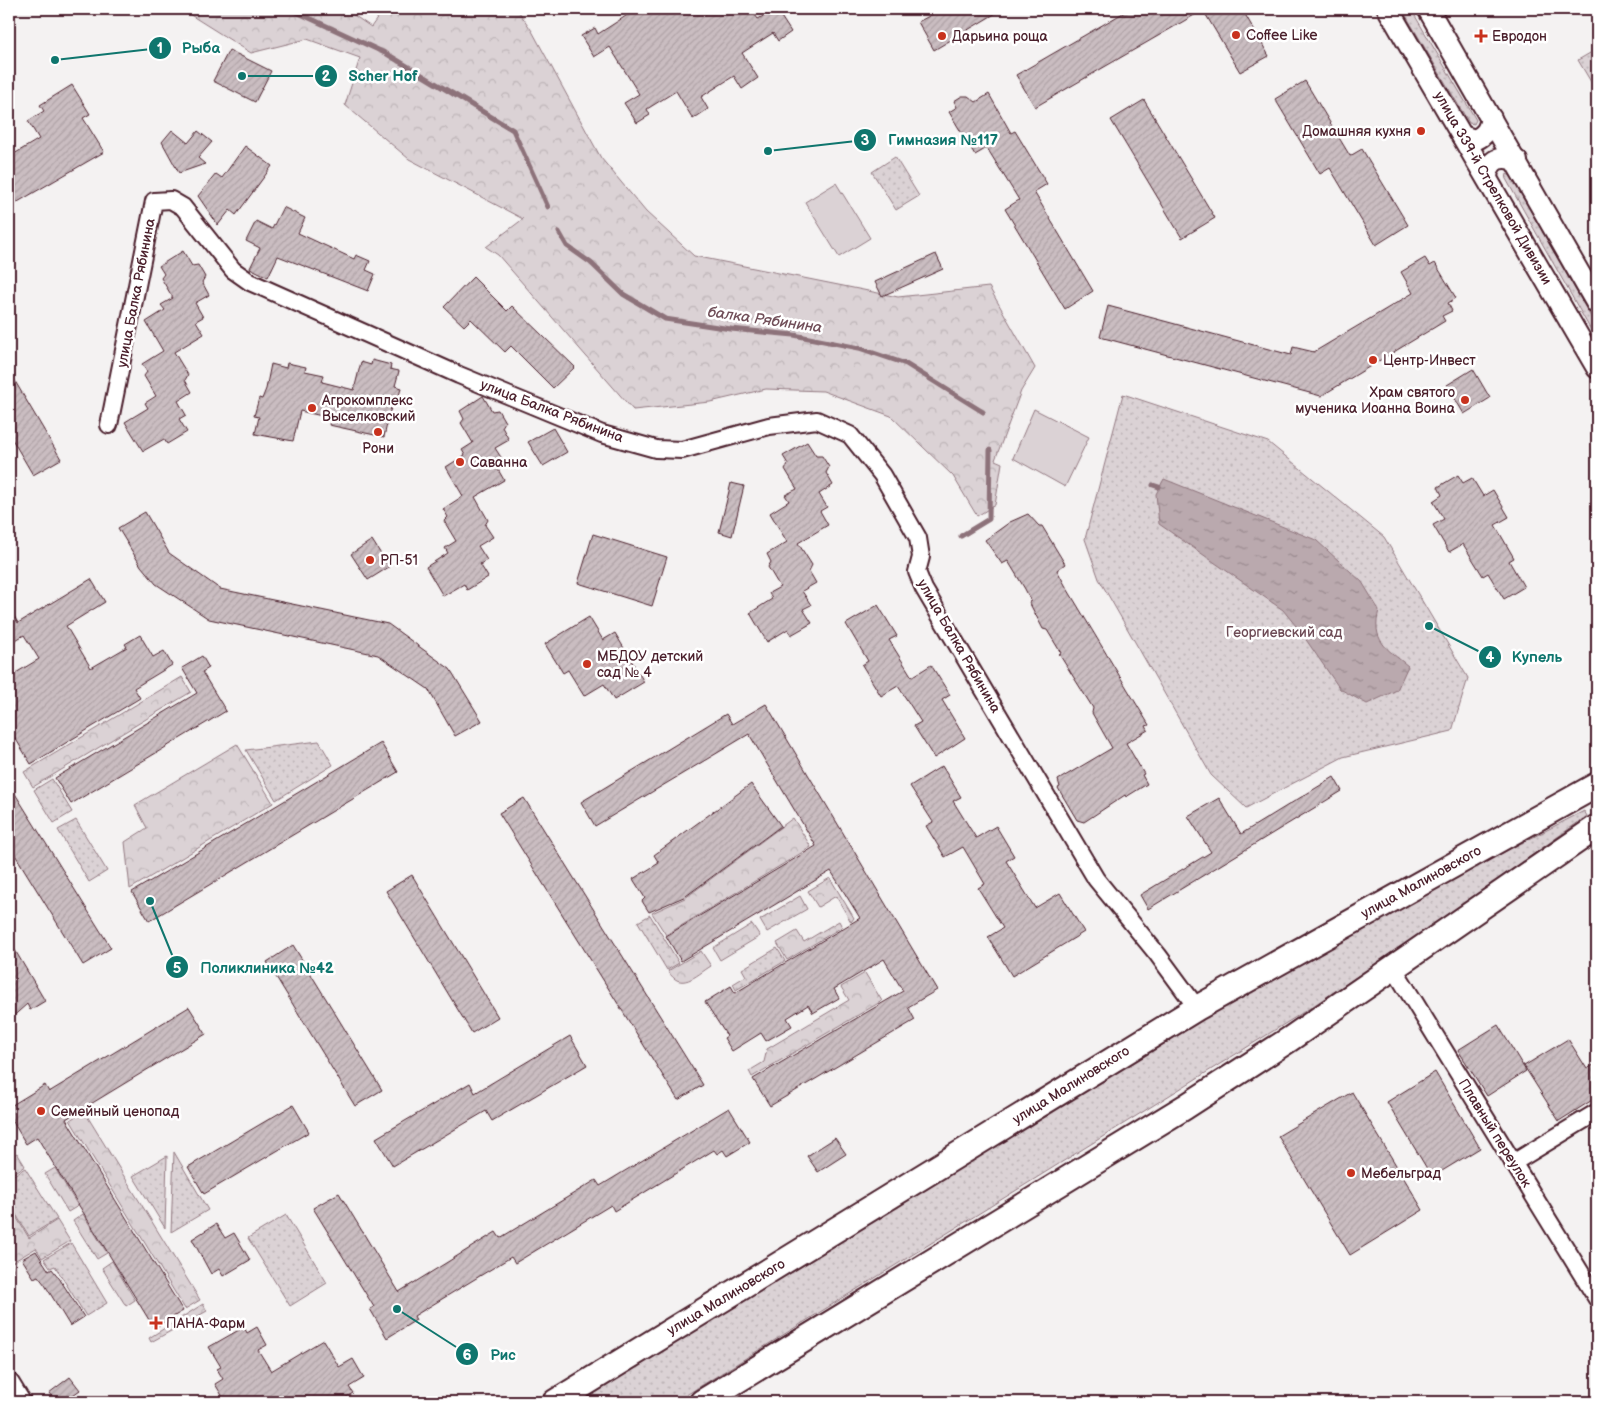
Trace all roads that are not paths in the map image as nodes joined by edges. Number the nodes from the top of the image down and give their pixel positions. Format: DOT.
graph roads {
  1 [pos="1388,9"];
  2 [pos="1428,9"];
  3 [pos="1492,118"];
  4 [pos="1462,136"];
  5 [pos="1517,162"];
  6 [pos="1486,177"];
  7 [pos="1597,304"];
  8 [pos="1597,368"];
  9 [pos="110,425"];
  10 [pos="1597,785"];
  11 [pos="1597,827"];
  12 [pos="1393,967"];
  13 [pos="1197,1008"];
  14 [pos="1597,1112"];
  15 [pos="1513,1163"];
  16 [pos="1597,1299"];
  17 [pos="9,1384"];
  18 [pos="20,1402"];
  19 [pos="555,1402"];
  20 [pos="702,1402"];
  1 -- 4 [label="main road, улица 339-й Стрелковой Дивизии"];
  2 -- 3 [label="main road"];
  3 -- 4 [label="main road"];
  3 -- 5 [label="main road"];
  4 -- 6 [label="main road, улица 339-й Стрелковой Дивизии"];
  5 -- 6 [label="main road"];
  5 -- 7 [label="main road"];
  6 -- 8 [label="main road, улица 339-й Стрелковой Дивизии"];
  9 -- 13 [label="street, улица Балка Рябинина"];
  10 -- 13 [label="highway, улица Малиновского"];
  11 -- 12 [label="highway"];
  12 -- 15 [label="street, Плавный переулок"];
  12 -- 20 [label="highway"];
  13 -- 19 [label="highway, улица Малиновского"];
  14 -- 15 [label="street"];
  15 -- 16 [label="street, Плавный переулок"];
  17 -- 18 [label="main road"];
}
